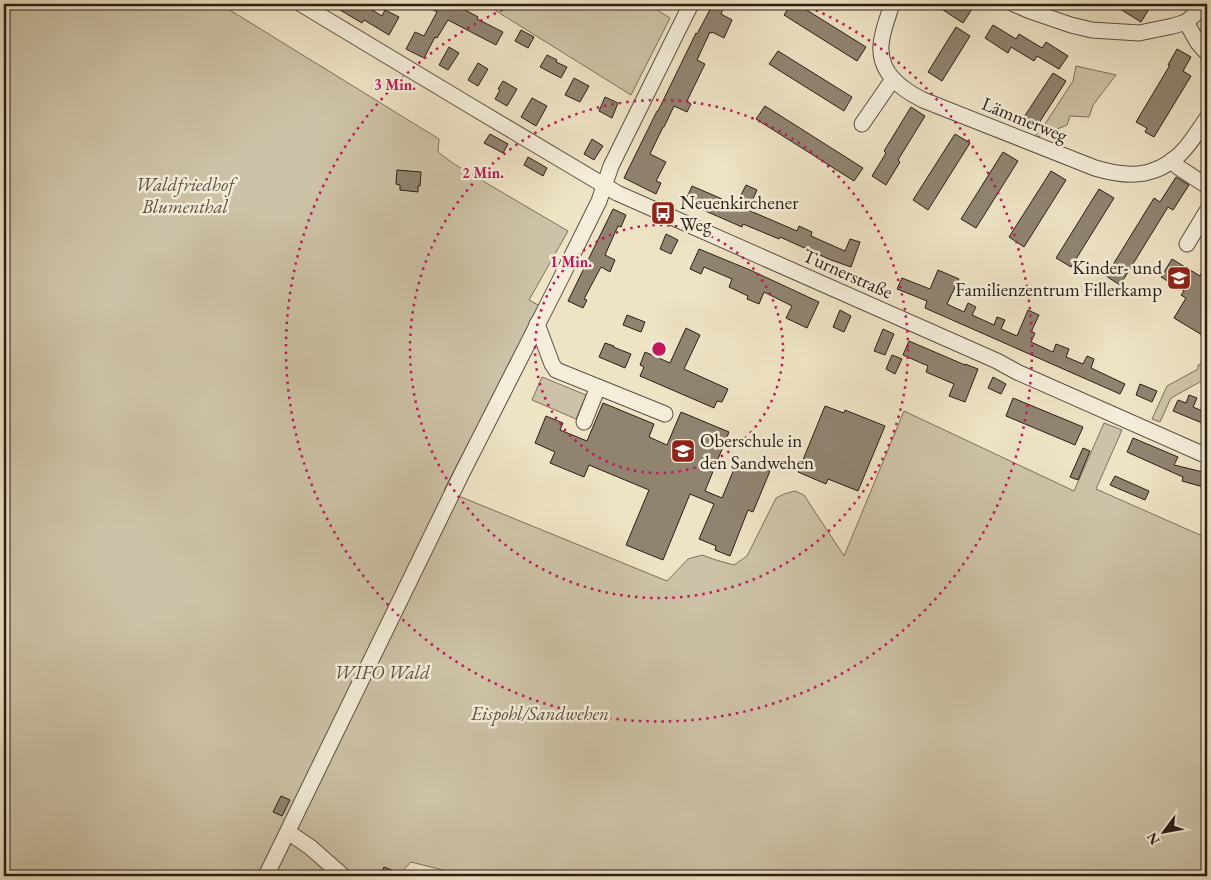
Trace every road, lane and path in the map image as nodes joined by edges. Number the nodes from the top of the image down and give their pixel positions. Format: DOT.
graph roads {
  1 [pos="301,4"];
  2 [pos="691,4"];
  3 [pos="892,4"];
  4 [pos="1014,4"];
  5 [pos="1207,4"];
  6 [pos="1186,22"];
  7 [pos="1207,53"];
  8 [pos="893,79"];
  9 [pos="1207,118"];
  10 [pos="862,124"];
  11 [pos="1172,160"];
  12 [pos="604,186"];
  13 [pos="1207,186"];
  14 [pos="1207,211"];
  15 [pos="1187,244"];
  16 [pos="537,324"];
  17 [pos="598,387"];
  18 [pos="665,414"];
  19 [pos="584,422"];
  20 [pos="1207,456"];
  21 [pos="288,832"];
  22 [pos="266,876"];
  23 [pos="343,876"];
  1 -- 12 [label="street, Turnerstraße"];
  2 -- 12 [label="street"];
  3 -- 8 [label="street, Lämmerweg"];
  4 -- 6 [label="street"];
  5 -- 6 [label="street"];
  6 -- 7 [label="street"];
  8 -- 10 [label="street"];
  8 -- 11 [label="street, Lämmerweg"];
  9 -- 11 [label="street, Lämmerweg"];
  11 -- 13 [label="street"];
  12 -- 16 [label="street"];
  12 -- 20 [label="street, Turnerstraße"];
  14 -- 15 [label="street"];
  16 -- 17 [label="street"];
  16 -- 21 [label="street"];
  17 -- 18 [label="street"];
  17 -- 19 [label="street"];
  21 -- 22 [label="street"];
  21 -- 23 [label="street"];
}
